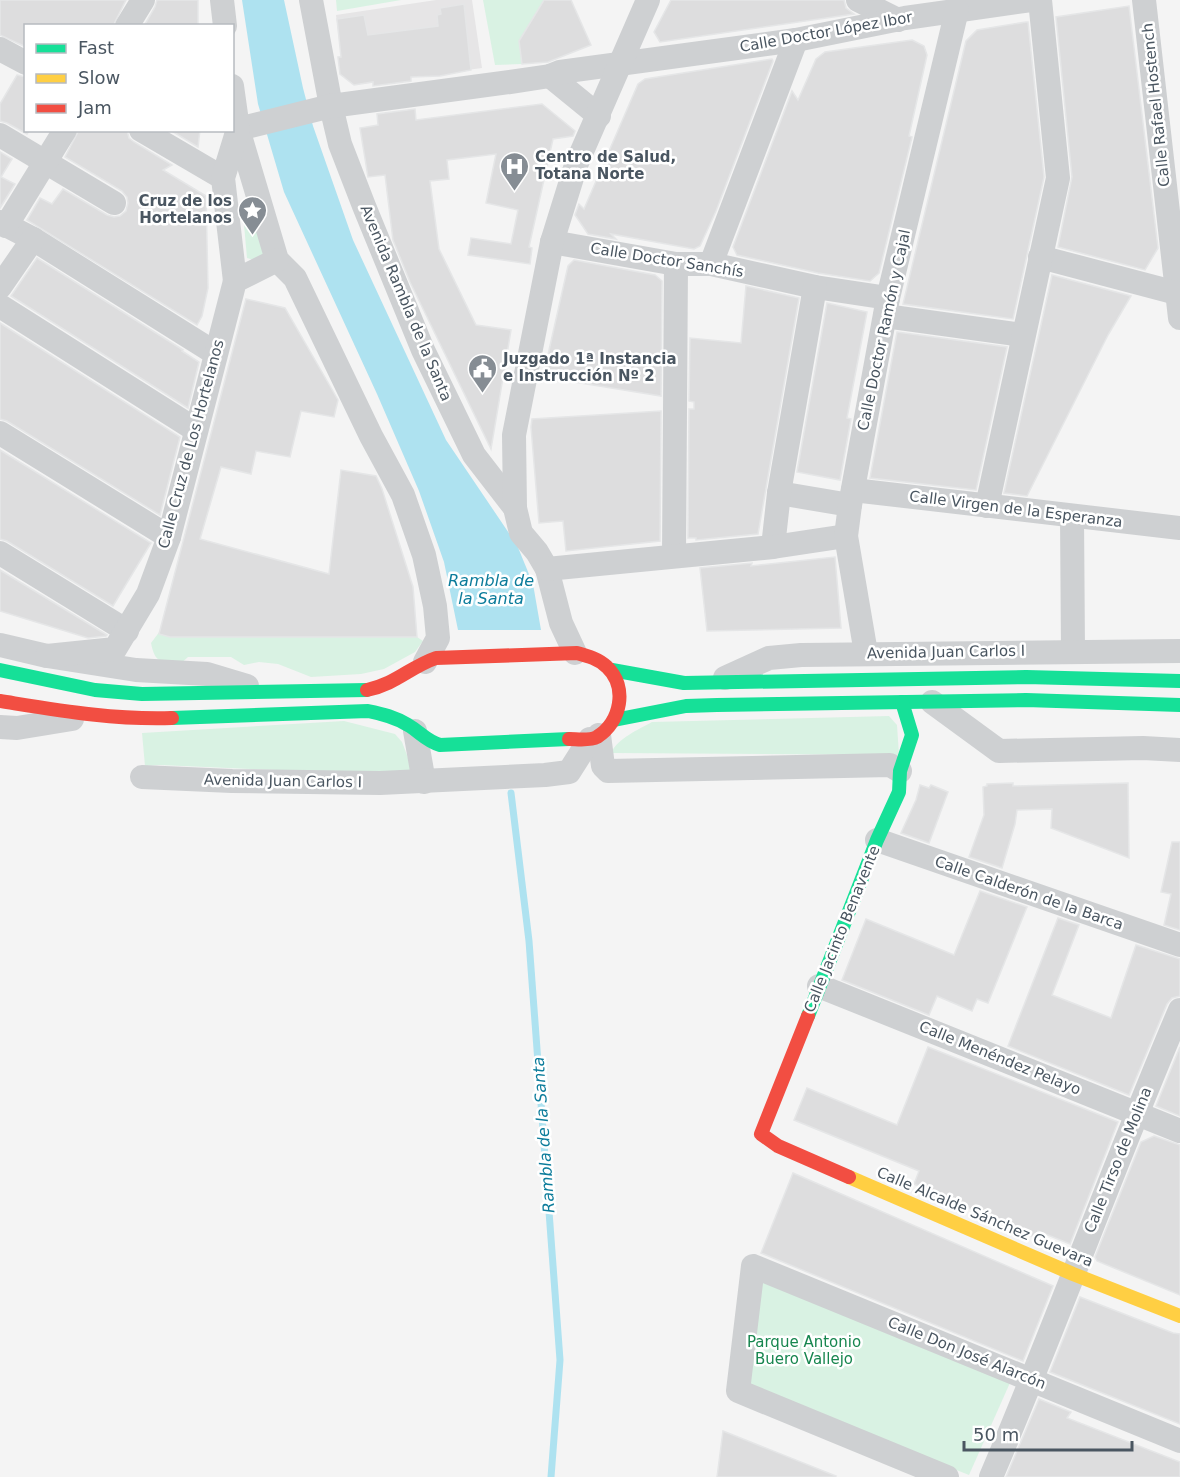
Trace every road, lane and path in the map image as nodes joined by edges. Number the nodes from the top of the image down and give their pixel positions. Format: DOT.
graph roads {
  1 [pos="143,0"];
  2 [pos="222,0"];
  3 [pos="311,0"];
  4 [pos="648,0"];
  5 [pos="858,0"];
  6 [pos="1031,0"];
  7 [pos="1040,0"];
  8 [pos="1144,0"];
  9 [pos="957,10"];
  10 [pos="898,20"];
  11 [pos="128,24"];
  12 [pos="225,24"];
  13 [pos="796,40"];
  14 [pos="0,49"];
  15 [pos="24,62"];
  16 [pos="621,64"];
  17 [pos="550,76"];
  18 [pos="234,100"];
  19 [pos="331,106"];
  20 [pos="598,116"];
  21 [pos="238,129"];
  22 [pos="63,132"];
  23 [pos="144,132"];
  24 [pos="0,135"];
  25 [pos="46,163"];
  26 [pos="223,178"];
  27 [pos="114,203"];
  28 [pos="3,224"];
  29 [pos="33,239"];
  30 [pos="552,242"];
  31 [pos="1040,257"];
  32 [pos="277,260"];
  33 [pos="676,264"];
  34 [pos="711,264"];
  35 [pos="235,281"];
  36 [pos="815,286"];
  37 [pos="0,287"];
  38 [pos="1178,293"];
  39 [pos="0,306"];
  40 [pos="886,307"];
  41 [pos="1180,318"];
  42 [pos="1023,335"];
  43 [pos="214,353"];
  44 [pos="196,430"];
  45 [pos="0,433"];
  46 [pos="779,493"];
  47 [pos="851,498"];
  48 [pos="987,506"];
  49 [pos="515,508"];
  50 [pos="1072,516"];
  51 [pos="1180,528"];
  52 [pos="846,536"];
  53 [pos="169,537"];
  54 [pos="773,547"];
  55 [pos="0,552"];
  56 [pos="674,556"];
  57 [pos="547,569"];
  58 [pos="127,631"];
  59 [pos="0,645"];
  60 [pos="1073,651"];
  61 [pos="1180,651"];
  62 [pos="575,653"];
  63 [pos="866,653"];
  64 [pos="47,656"];
  65 [pos="420,666"];
  66 [pos="0,670"];
  67 [pos="612,670"];
  68 [pos="716,681"];
  69 [pos="1180,681"];
  70 [pos="270,692"];
  71 [pos="404,692"];
  72 [pos="0,701"];
  73 [pos="902,702"];
  74 [pos="932,702"];
  75 [pos="1180,705"];
  76 [pos="404,710"];
  77 [pos="92,716"];
  78 [pos="0,727"];
  79 [pos="412,728"];
  80 [pos="601,731"];
  81 [pos="453,746"];
  82 [pos="1180,750"];
  83 [pos="900,771"];
  84 [pos="142,777"];
  85 [pos="432,782"];
  86 [pos="877,840"];
  87 [pos="1180,945"];
  88 [pos="819,986"];
  89 [pos="1180,1010"];
  90 [pos="1136,1113"];
  91 [pos="1180,1131"];
  92 [pos="778,1146"];
  93 [pos="1073,1274"];
  94 [pos="1180,1316"];
  95 [pos="1033,1380"];
  96 [pos="1180,1441"];
  97 [pos="947,1477"];
  98 [pos="991,1477"];
  1 -- 11 [label="street"];
  2 -- 12 [label="street"];
  3 -- 19 [label="street, Avenida Rambla de la Santa"];
  4 -- 16 [label="street"];
  5 -- 10 [label="street"];
  6 -- 9 [label="street, Calle Doctor López Ibor"];
  7 -- 31 [label="street"];
  8 -- 38 [label="street, Calle Rafael Hostench"];
  9 -- 10 [label="street, Calle Doctor López Ibor"];
  9 -- 40 [label="street, Calle Doctor Ramón y Cajal"];
  10 -- 13 [label="street, Calle Doctor López Ibor"];
  13 -- 16 [label="street, Calle Doctor López Ibor"];
  13 -- 34 [label="street"];
  14 -- 15 [label="street"];
  16 -- 17 [label="street"];
  16 -- 20 [label="street"];
  17 -- 19 [label="street"];
  17 -- 20 [label="street"];
  18 -- 21 [label="street"];
  19 -- 21 [label="street"];
  19 -- 49 [label="street, Avenida Rambla de la Santa"];
  20 -- 30 [label="street"];
  21 -- 26 [label="street"];
  21 -- 32 [label="street"];
  22 -- 25 [label="street"];
  23 -- 26 [label="street"];
  24 -- 25 [label="street"];
  25 -- 27 [label="street"];
  25 -- 28 [label="street"];
  26 -- 35 [label="street"];
  28 -- 29 [label="street"];
  29 -- 37 [label="street"];
  29 -- 43 [label="street"];
  30 -- 33 [label="street, Calle Doctor Sanchís"];
  30 -- 49 [label="street"];
  31 -- 38 [label="street"];
  31 -- 42 [label="street"];
  32 -- 35 [label="street"];
  32 -- 65 [label="street"];
  33 -- 34 [label="street, Calle Doctor Sanchís"];
  33 -- 56 [label="street"];
  34 -- 36 [label="street, Calle Doctor Sanchís"];
  35 -- 43 [label="street, Calle Cruz de Los Hortelanos"];
  36 -- 40 [label="street, Calle Doctor Sanchís"];
  36 -- 46 [label="street"];
  38 -- 41 [label="street, Calle Rafael Hostench"];
  39 -- 44 [label="street"];
  40 -- 42 [label="street, Calle Doctor Sanchís"];
  40 -- 47 [label="street, Calle Doctor Ramón y Cajal"];
  42 -- 48 [label="street"];
  43 -- 44 [label="street, Calle Cruz de Los Hortelanos"];
  44 -- 53 [label="street, Calle Cruz de Los Hortelanos"];
  45 -- 53 [label="street"];
  46 -- 47 [label="street, Calle Virgen de la Esperanza"];
  46 -- 54 [label="street"];
  47 -- 48 [label="street, Calle Virgen de la Esperanza"];
  47 -- 52 [label="street, Calle Doctor Ramón y Cajal"];
  48 -- 50 [label="street, Calle Virgen de la Esperanza"];
  49 -- 57 [label="street, Avenida Rambla de la Santa"];
  50 -- 51 [label="street, Calle Virgen de la Esperanza"];
  50 -- 60 [label="street"];
  52 -- 54 [label="street"];
  52 -- 63 [label="street, Calle Doctor Ramón y Cajal"];
  53 -- 58 [label="street, Calle Cruz de Los Hortelanos"];
  54 -- 56 [label="street"];
  55 -- 58 [label="street"];
  56 -- 57 [label="street"];
  57 -- 62 [label="street, Avenida Rambla de la Santa"];
  58 -- 64 [label="street, Calle Cruz de Los Hortelanos"];
  59 -- 64 [label="street"];
  60 -- 61 [label="street, Avenida Juan Carlos I"];
  60 -- 63 [label="street, Avenida Juan Carlos I"];
  62 -- 65 [label="main road"];
  62 -- 67 [label="main road"];
  63 -- 68 [label="street, Avenida Juan Carlos I"];
  64 -- 70 [label="street"];
  65 -- 70 [label="main road"];
  65 -- 71 [label="main road"];
  66 -- 70 [label="main road"];
  67 -- 68 [label="main road"];
  67 -- 80 [label="main road"];
  68 -- 69 [label="main road"];
  72 -- 77 [label="main road"];
  73 -- 74 [label="main road"];
  73 -- 80 [label="main road"];
  73 -- 83 [label="main road, Calle Jacinto Benavente"];
  74 -- 75 [label="main road"];
  74 -- 82 [label="street"];
  76 -- 79 [label="main road"];
  77 -- 78 [label="street"];
  77 -- 79 [label="main road"];
  79 -- 81 [label="main road"];
  79 -- 85 [label="street"];
  80 -- 81 [label="main road"];
  80 -- 83 [label="street"];
  80 -- 85 [label="street, Avenida Juan Carlos I"];
  81 -- 85 [label="street"];
  83 -- 86 [label="main road, Calle Jacinto Benavente"];
  84 -- 85 [label="street, Avenida Juan Carlos I"];
  86 -- 87 [label="street, Calle Calderón de la Barca"];
  86 -- 88 [label="main road, Calle Jacinto Benavente"];
  88 -- 90 [label="street, Calle Menéndez Pelayo"];
  88 -- 92 [label="main road, Calle Jacinto Benavente"];
  89 -- 90 [label="street, Calle Tirso de Molina"];
  90 -- 91 [label="street, Calle Menéndez Pelayo"];
  90 -- 93 [label="street, Calle Tirso de Molina"];
  92 -- 93 [label="main road, Calle Alcalde Sánchez Guevara"];
  93 -- 94 [label="main road, Calle Alcalde Sánchez Guevara"];
  93 -- 95 [label="street, Calle Tirso de Molina"];
  95 -- 96 [label="street, Calle Don José Alarcón"];
  95 -- 97 [label="street, Calle Don José Alarcón"];
  95 -- 98 [label="street, Calle Tirso de Molina"];
}
